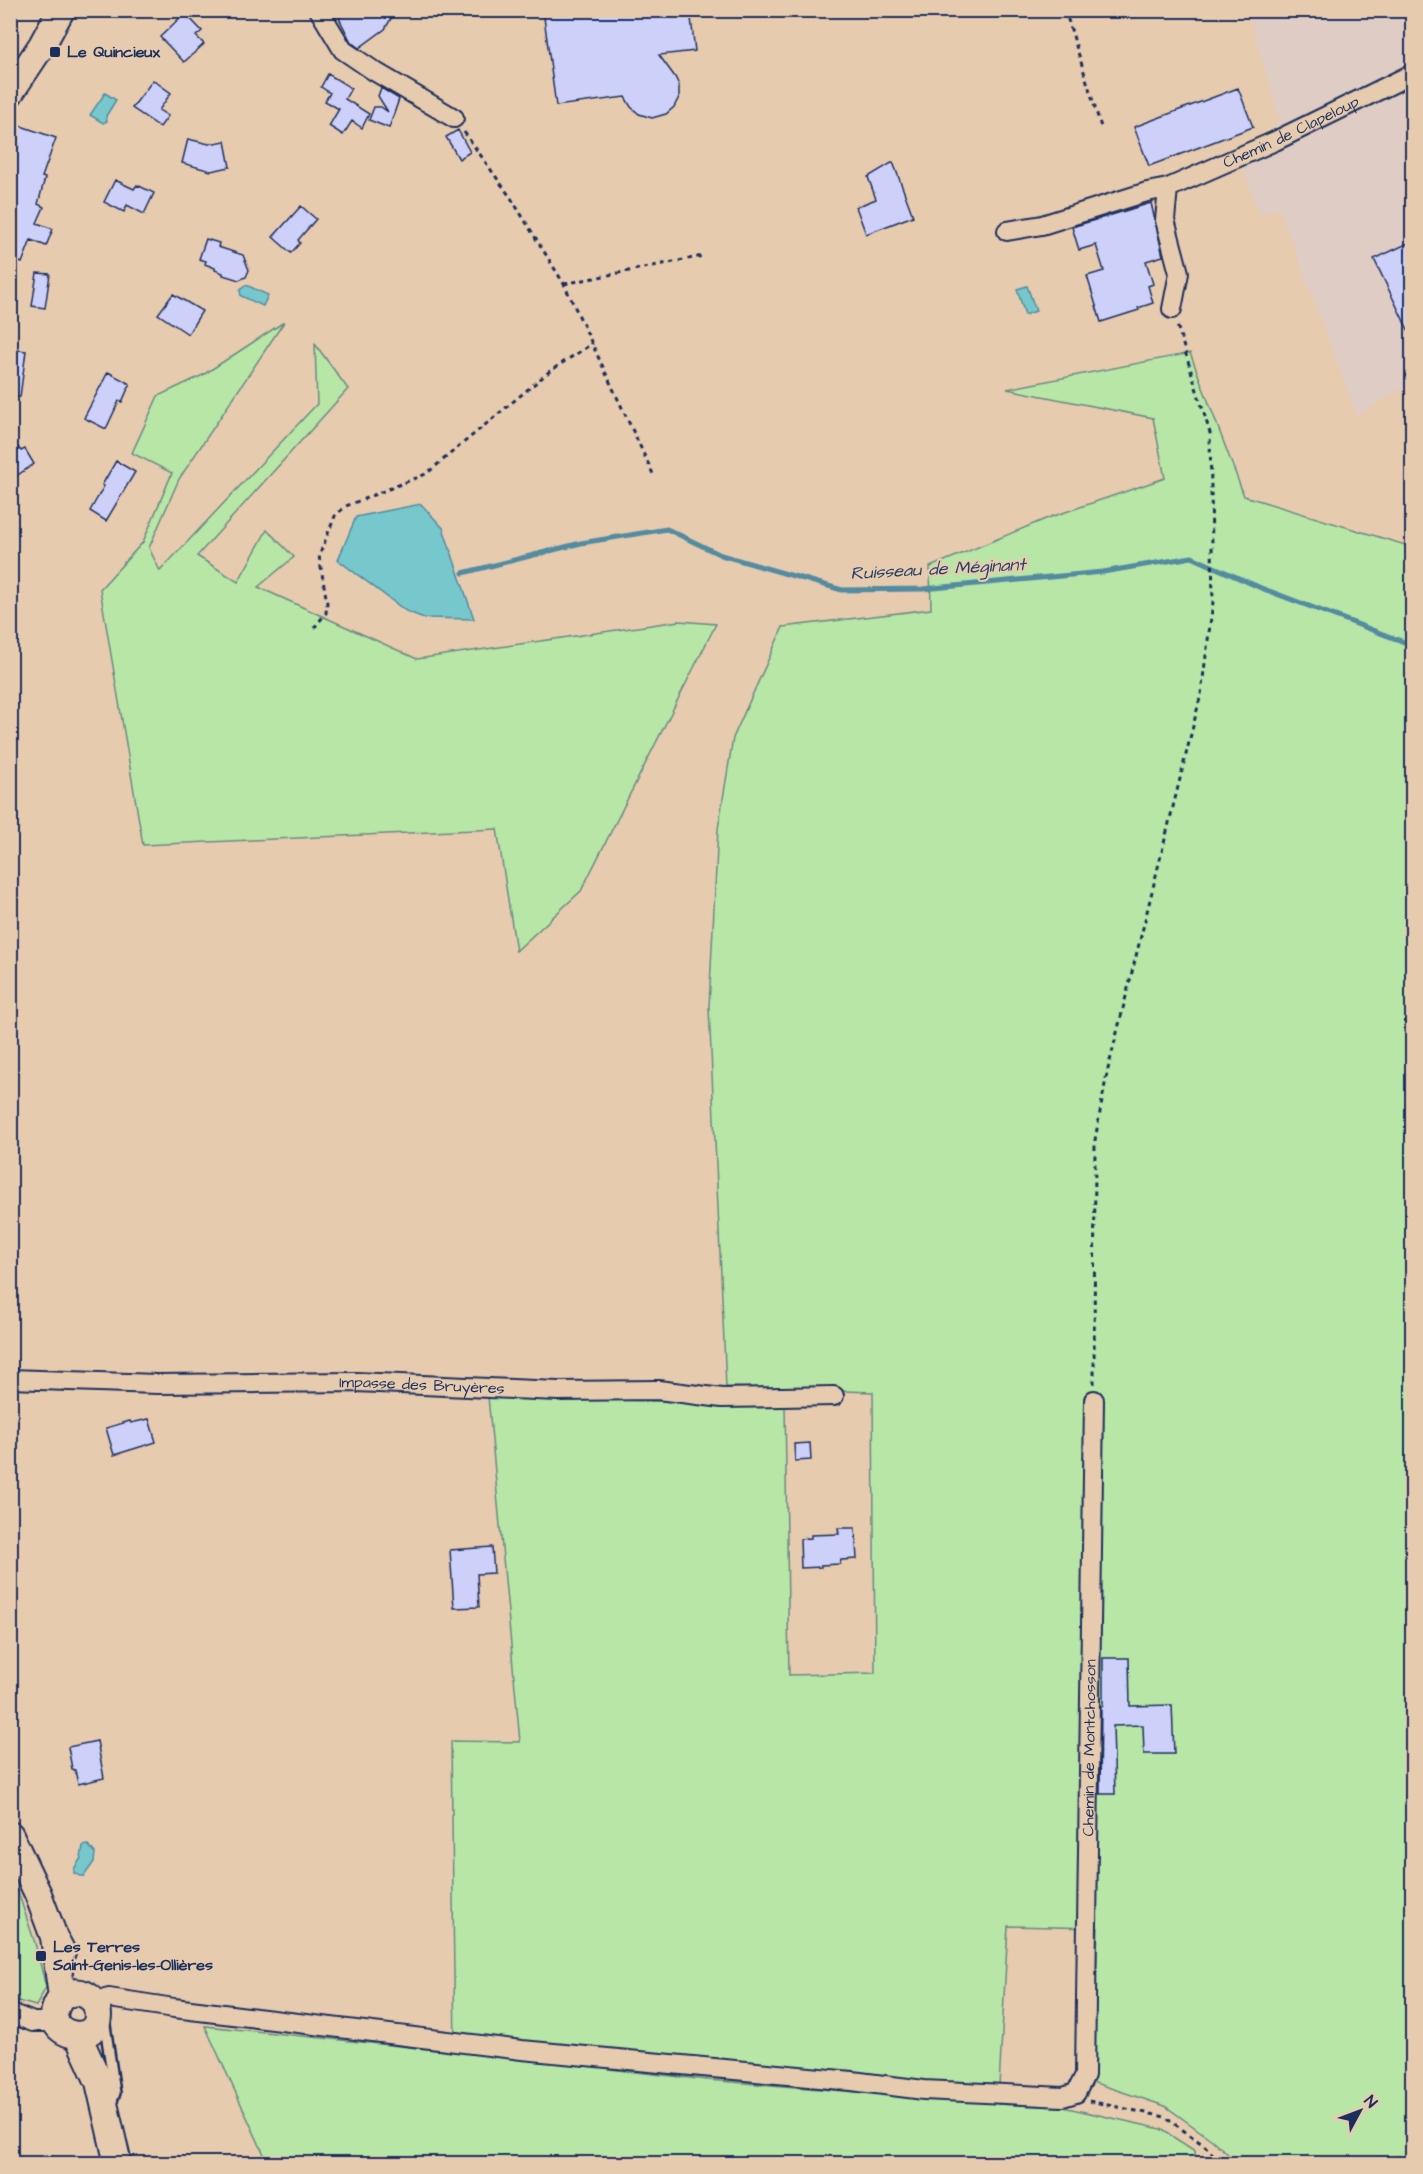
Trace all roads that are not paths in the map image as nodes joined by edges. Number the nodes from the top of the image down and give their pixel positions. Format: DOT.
graph roads {
  1 [pos="62,10"];
  2 [pos="319,10"];
  3 [pos="1413,74"];
  4 [pos="10,93"];
  5 [pos="454,118"];
  6 [pos="1168,188"];
  7 [pos="1007,231"];
  8 [pos="1172,309"];
  9 [pos="10,1379"];
  10 [pos="834,1396"];
  11 [pos="1094,1400"];
  12 [pos="10,1835"];
  13 [pos="85,2012"];
  14 [pos="10,2013"];
  15 [pos="56,2022"];
  16 [pos="107,2116"];
  17 [pos="118,2163"];
  1 -- 4 [label="main road"];
  2 -- 5 [label="street"];
  3 -- 6 [label="street, Chemin de Clapeloup"];
  6 -- 7 [label="street, Chemin de Clapeloup"];
  6 -- 8 [label="street"];
  9 -- 10 [label="street, Impasse des Bruyères"];
  11 -- 13 [label="street, Chemin de Montchosson"];
  12 -- 13 [label="main road"];
  13 -- 15 [label="main road"];
  13 -- 16 [label="main road"];
  13 -- 16 [label="lane"];
  14 -- 15 [label="street"];
  16 -- 17 [label="main road"];
}
